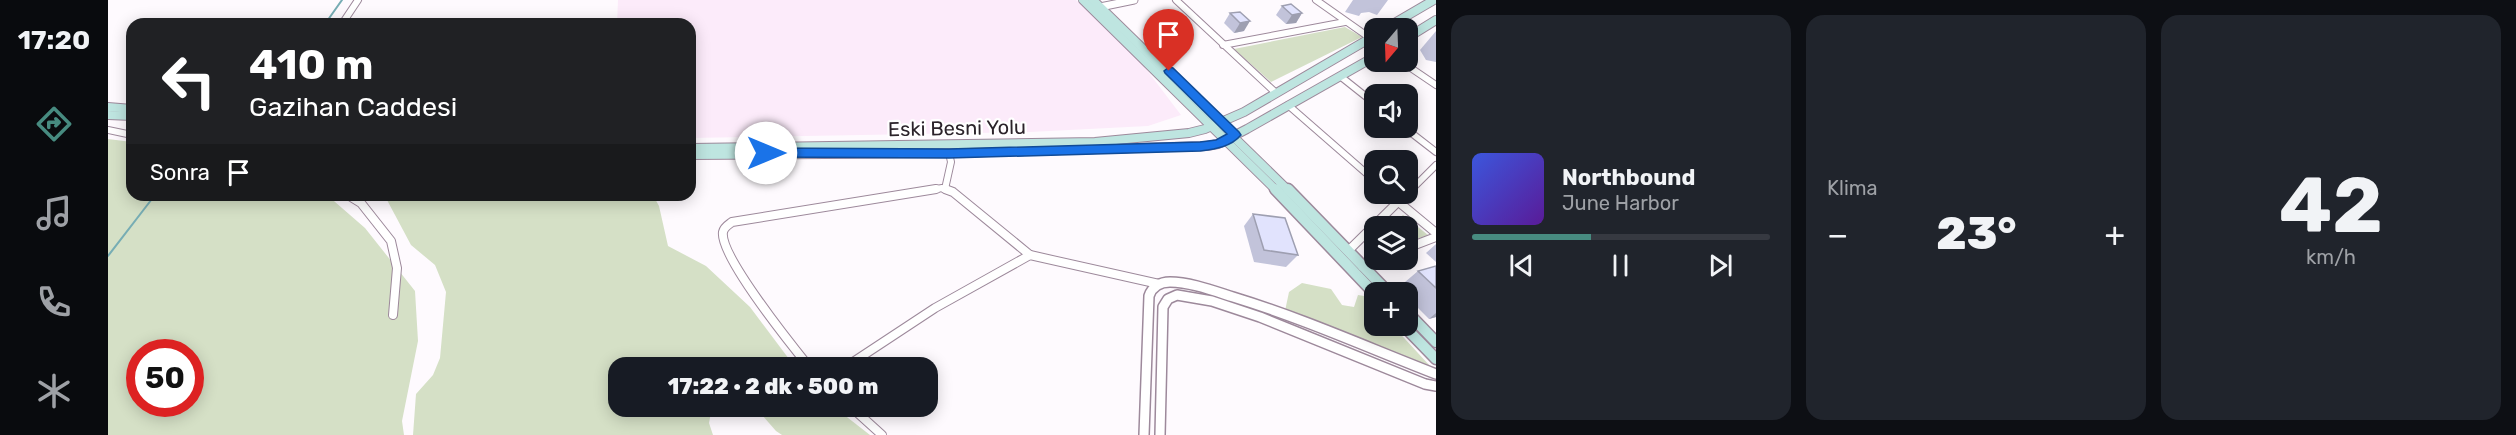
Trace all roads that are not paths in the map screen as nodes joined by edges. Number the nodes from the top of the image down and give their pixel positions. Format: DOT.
graph roads {
  1 [pos="358,0"];
  2 [pos="1083,0"];
  3 [pos="1093,0"];
  4 [pos="1134,0"];
  5 [pos="1176,0"];
  6 [pos="1317,0"];
  7 [pos="1434,0"];
  8 [pos="1100,7"];
  9 [pos="346,18"];
  10 [pos="1403,18"];
  11 [pos="1436,20"];
  12 [pos="1345,22"];
  13 [pos="1418,31"];
  14 [pos="1364,34"];
  15 [pos="1364,44"];
  16 [pos="1223,45"];
  17 [pos="1364,63"];
  18 [pos="1417,72"];
  19 [pos="1340,76"];
  20 [pos="1436,85"];
  21 [pos="1276,93"];
  22 [pos="1364,95"];
  23 [pos="1288,105"];
  24 [pos="108,107"];
  25 [pos="126,108"];
  26 [pos="108,115"];
  27 [pos="126,116"];
  28 [pos="1217,124"];
  29 [pos="108,130"];
  30 [pos="126,134"];
  31 [pos="1231,137"];
  32 [pos="1418,138"];
  33 [pos="1200,147"];
  34 [pos="696,148"];
  35 [pos="1436,152"];
  36 [pos="949,153"];
  37 [pos="1242,154"];
  38 [pos="696,155"];
  39 [pos="1436,165"];
  40 [pos="1364,171"];
  41 [pos="1418,182"];
  42 [pos="945,189"];
  43 [pos="358,201"];
  44 [pos="1395,204"];
  45 [pos="1401,204"];
  46 [pos="1436,235"];
  47 [pos="1418,243"];
  48 [pos="1348,250"];
  49 [pos="1030,255"];
  50 [pos="1362,266"];
  51 [pos="1364,282"];
  52 [pos="1378,282"];
  53 [pos="1159,284"];
  54 [pos="393,315"];
  55 [pos="1418,323"];
  56 [pos="1414,336"];
  57 [pos="1436,342"];
  58 [pos="801,357"];
  59 [pos="859,357"];
  60 [pos="1436,359"];
  61 [pos="1436,374"];
  62 [pos="1436,386"];
  63 [pos="862,417"];
  64 [pos="882,435"];
  65 [pos="1144,435"];
  66 [pos="1160,435"];
  1 -- 9 [label="street"];
  2 -- 28 [label="main road"];
  3 -- 8 [label="main road"];
  4 -- 8 [label="street"];
  5 -- 16 [label="street"];
  6 -- 12 [label="street"];
  7 -- 10 [label="main road"];
  8 -- 28 [label="main road"];
  11 -- 13 [label="main road"];
  12 -- 14 [label="street"];
  12 -- 16 [label="street"];
  15 -- 21 [label="main road, Eski Besni Yolu"];
  16 -- 21 [label="street"];
  17 -- 19 [label="main road, Eski Besni Yolu"];
  18 -- 20 [label="street"];
  19 -- 22 [label="street"];
  19 -- 23 [label="main road, Eski Besni Yolu"];
  21 -- 28 [label="main road, Eski Besni Yolu"];
  23 -- 31 [label="main road, Eski Besni Yolu"];
  23 -- 40 [label="street"];
  24 -- 25 [label="main road"];
  26 -- 27 [label="main road"];
  28 -- 31 [label="main road"];
  28 -- 34 [label="main road, Eski Besni Yolu"];
  29 -- 30 [label="street"];
  31 -- 33 [label="main road, Eski Besni Yolu"];
  31 -- 37 [label="main road"];
  31 -- 48 [label="main road"];
  32 -- 35 [label="street"];
  33 -- 36 [label="main road, Eski Besni Yolu"];
  33 -- 37 [label="main road"];
  36 -- 38 [label="main road, Eski Besni Yolu"];
  36 -- 42 [label="street"];
  37 -- 51 [label="main road"];
  39 -- 41 [label="street"];
  42 -- 49 [label="street"];
  42 -- 58 [label="street"];
  43 -- 54 [label="street"];
  44 -- 48 [label="street"];
  45 -- 46 [label="street"];
  46 -- 47 [label="street"];
  48 -- 50 [label="main road"];
  49 -- 53 [label="street"];
  49 -- 59 [label="street"];
  50 -- 52 [label="main road"];
  53 -- 61 [label="street"];
  53 -- 65 [label="street"];
  55 -- 57 [label="main road"];
  56 -- 60 [label="main road"];
  62 -- 66 [label="street"];
  63 -- 64 [label="street"];
}
